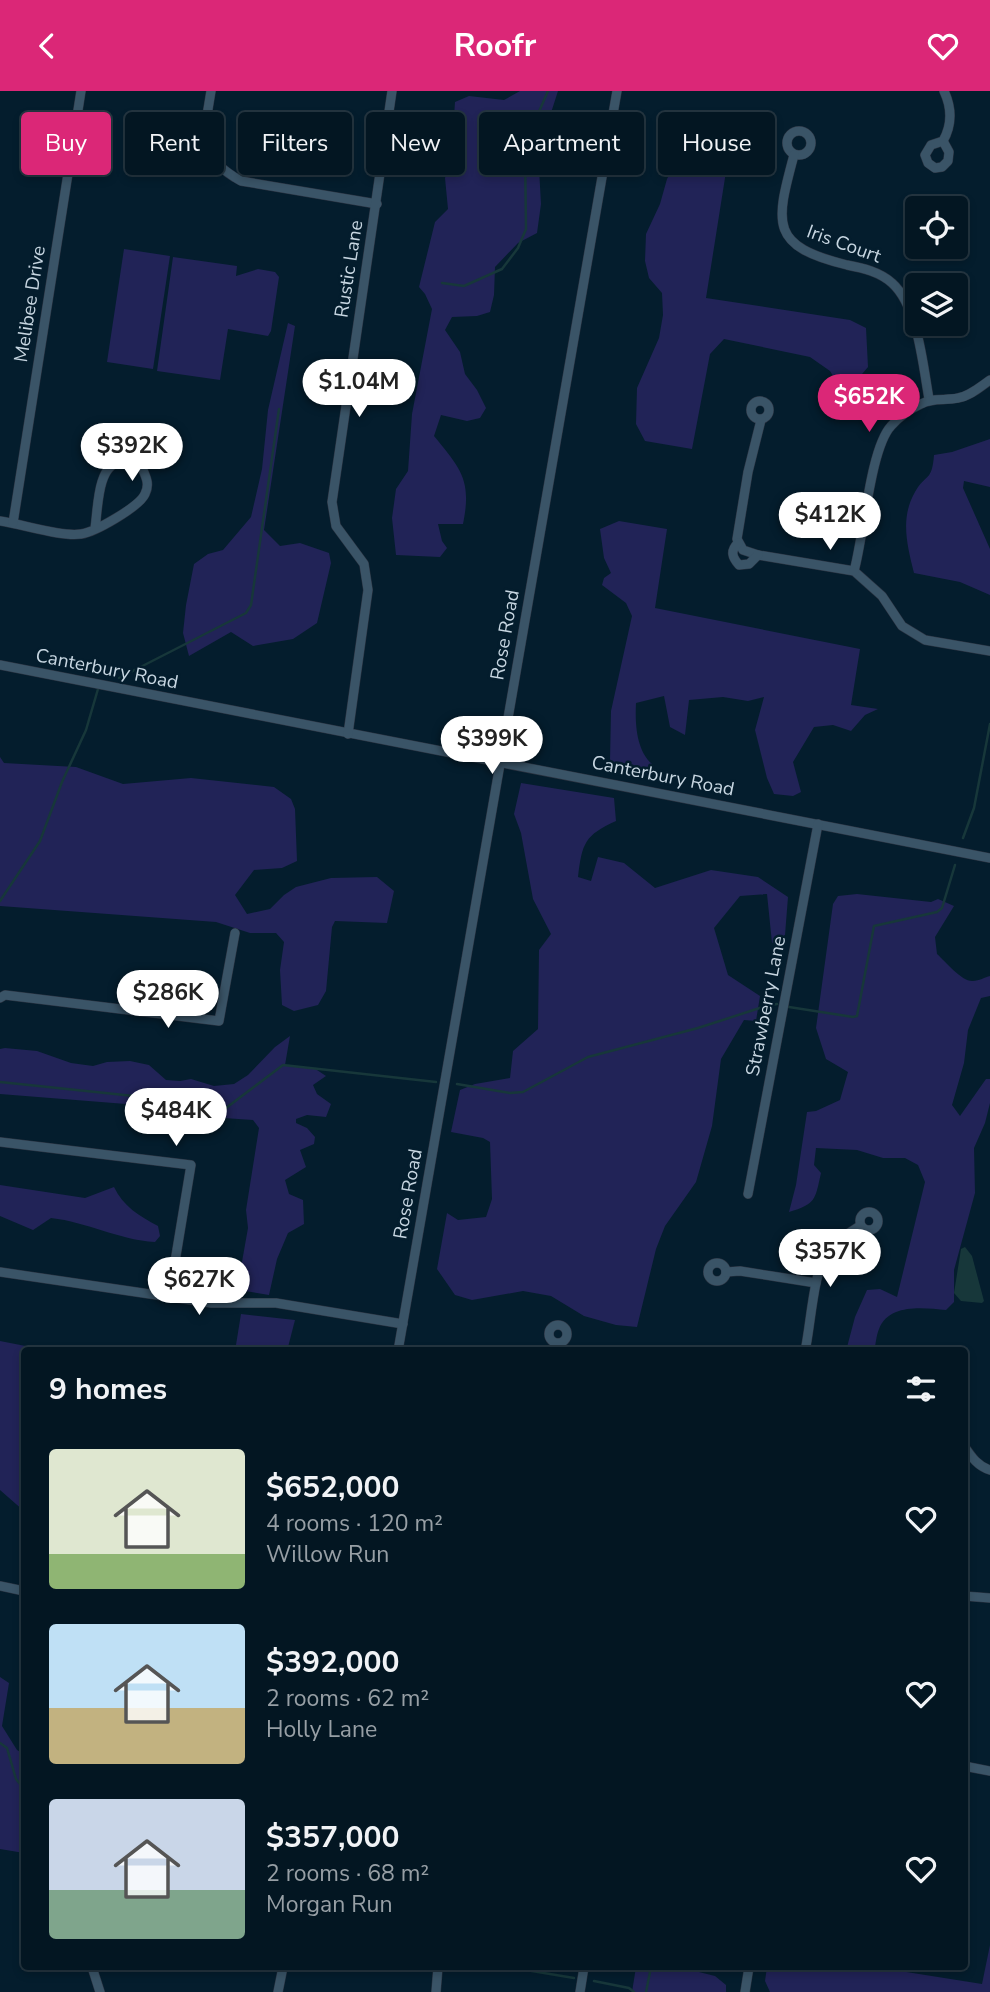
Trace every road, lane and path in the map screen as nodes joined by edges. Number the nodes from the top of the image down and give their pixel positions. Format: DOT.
graph roads {
  1 [pos="81,91"];
  2 [pos="211,91"];
  3 [pos="393,91"];
  4 [pos="617,91"];
  5 [pos="944,91"];
  6 [pos="943,141"];
  7 [pos="794,155"];
  8 [pos="377,204"];
  9 [pos="990,380"];
  10 [pos="929,400"];
  11 [pos="761,420"];
  12 [pos="0,521"];
  13 [pos="13,523"];
  14 [pos="95,528"];
  15 [pos="737,543"];
  16 [pos="758,555"];
  17 [pos="854,571"];
  18 [pos="990,652"];
  19 [pos="0,665"];
  20 [pos="348,734"];
  21 [pos="501,763"];
  22 [pos="818,824"];
  23 [pos="990,858"];
  24 [pos="235,933"];
  25 [pos="0,997"];
  26 [pos="0,1142"];
  27 [pos="748,1194"];
  28 [pos="860,1226"];
  29 [pos="0,1272"];
  30 [pos="726,1272"];
  31 [pos="816,1283"];
  32 [pos="169,1298"];
  33 [pos="403,1324"];
  34 [pos="399,1347"];
  35 [pos="806,1347"];
  36 [pos="968,1452"];
  37 [pos="990,1470"];
  38 [pos="0,1586"];
  39 [pos="21,1590"];
  40 [pos="968,1596"];
  41 [pos="990,1598"];
  42 [pos="968,1767"];
  43 [pos="990,1771"];
  44 [pos="93,1970"];
  45 [pos="282,1970"];
  46 [pos="438,1970"];
  47 [pos="584,1970"];
  48 [pos="748,1970"];
  49 [pos="100,1992"];
  50 [pos="278,1992"];
  51 [pos="436,1992"];
  52 [pos="580,1992"];
  53 [pos="744,1992"];
  1 -- 13 [label="street, Melibee Drive"];
  2 -- 8 [label="street"];
  3 -- 8 [label="street, Rustic Lane"];
  4 -- 21 [label="street, Rose Road"];
  5 -- 6 [label="street"];
  7 -- 10 [label="street, Iris Court"];
  8 -- 20 [label="street, Rustic Lane"];
  9 -- 10 [label="street"];
  10 -- 17 [label="street"];
  11 -- 15 [label="street"];
  12 -- 13 [label="street"];
  13 -- 14 [label="street"];
  14 -- 14 [label="street"];
  15 -- 16 [label="street"];
  15 -- 16 [label="street"];
  16 -- 17 [label="street"];
  17 -- 18 [label="street"];
  19 -- 20 [label="street, Canterbury Road"];
  20 -- 21 [label="street, Canterbury Road"];
  21 -- 22 [label="street, Canterbury Road"];
  21 -- 33 [label="street, Rose Road"];
  22 -- 23 [label="street, Canterbury Road"];
  22 -- 27 [label="street, Strawberry Lane"];
  24 -- 25 [label="street"];
  26 -- 32 [label="street"];
  28 -- 31 [label="street"];
  29 -- 32 [label="street"];
  30 -- 31 [label="street"];
  31 -- 35 [label="street"];
  32 -- 33 [label="street"];
  33 -- 34 [label="street, Rose Road"];
  36 -- 37 [label="street"];
  38 -- 39 [label="street"];
  40 -- 41 [label="street"];
  42 -- 43 [label="street"];
  44 -- 49 [label="street"];
  45 -- 50 [label="street"];
  46 -- 51 [label="street"];
  47 -- 52 [label="street"];
  48 -- 53 [label="street"];
}
